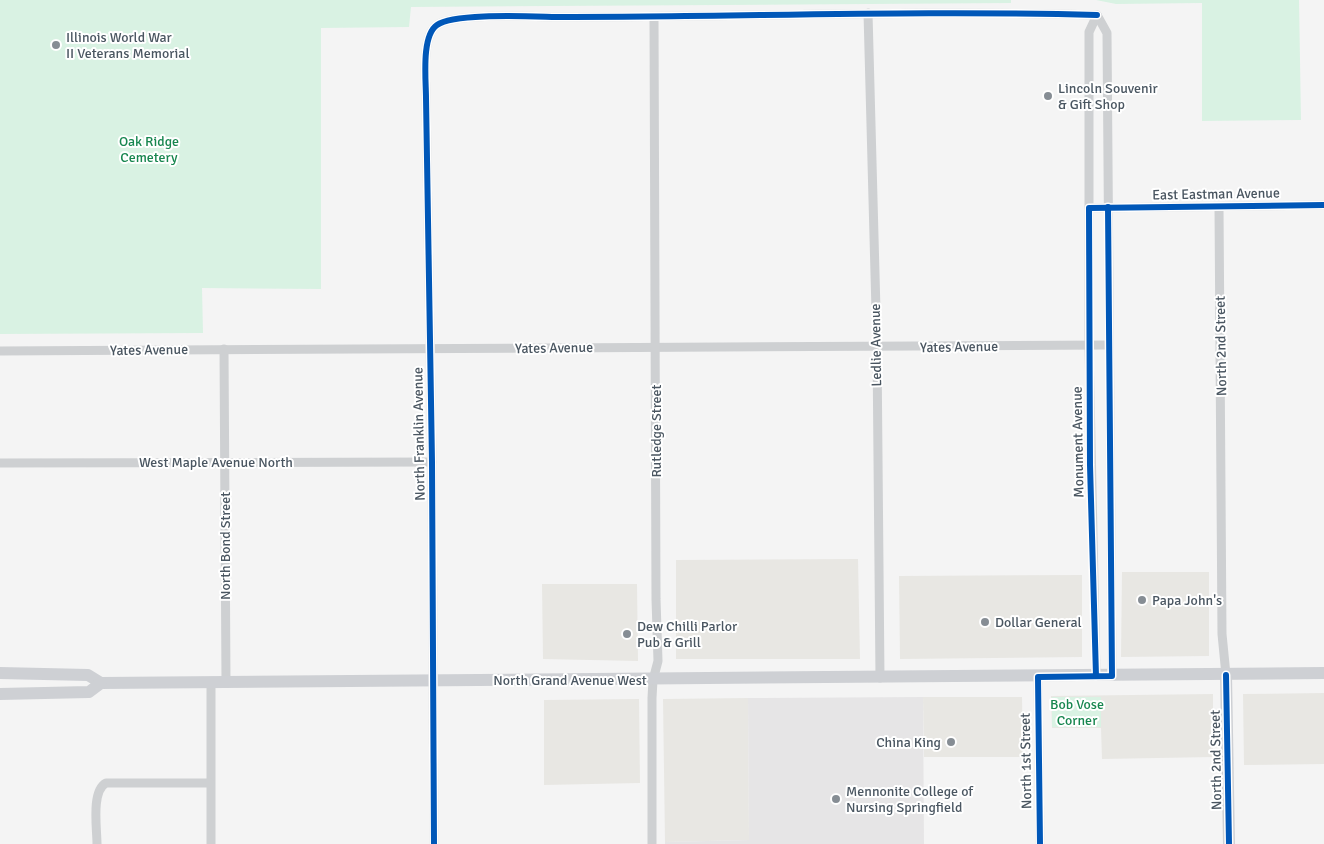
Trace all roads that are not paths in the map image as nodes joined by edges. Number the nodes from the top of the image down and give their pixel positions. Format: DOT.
graph roads {
  1 [pos="868,13"];
  2 [pos="1097,15"];
  3 [pos="654,17"];
  4 [pos="1324,205"];
  5 [pos="1108,207"];
  6 [pos="1219,207"];
  7 [pos="1089,208"];
  8 [pos="1108,345"];
  9 [pos="1089,346"];
  10 [pos="655,348"];
  11 [pos="877,348"];
  12 [pos="224,349"];
  13 [pos="430,350"];
  14 [pos="0,351"];
  15 [pos="225,462"];
  16 [pos="432,462"];
  17 [pos="0,463"];
  18 [pos="1090,465"];
  19 [pos="1109,465"];
  20 [pos="0,673"];
  21 [pos="1324,674"];
  22 [pos="1226,675"];
  23 [pos="1096,676"];
  24 [pos="1112,676"];
  25 [pos="1038,677"];
  26 [pos="880,678"];
  27 [pos="653,680"];
  28 [pos="432,681"];
  29 [pos="211,682"];
  30 [pos="226,682"];
  31 [pos="101,683"];
  32 [pos="0,694"];
  33 [pos="210,783"];
  34 [pos="97,844"];
  35 [pos="211,844"];
  36 [pos="434,844"];
  37 [pos="652,844"];
  38 [pos="1040,844"];
  39 [pos="1229,844"];
  1 -- 2 [label="street"];
  1 -- 3 [label="street"];
  1 -- 11 [label="street, Ledlie Avenue"];
  2 -- 5 [label="street"];
  2 -- 7 [label="street, Monument Avenue"];
  3 -- 10 [label="street, Rutledge Street"];
  3 -- 13 [label="street, North Franklin Avenue"];
  4 -- 6 [label="street, East Eastman Avenue"];
  5 -- 6 [label="street, East Eastman Avenue"];
  5 -- 7 [label="street, East Eastman Avenue"];
  5 -- 8 [label="street"];
  6 -- 22 [label="street, North 2nd Street"];
  7 -- 9 [label="street, Monument Avenue"];
  8 -- 9 [label="street, Yates Avenue"];
  8 -- 19 [label="street"];
  9 -- 11 [label="street, Yates Avenue"];
  9 -- 18 [label="street, Monument Avenue"];
  10 -- 11 [label="street, Yates Avenue"];
  10 -- 13 [label="street, Yates Avenue"];
  10 -- 27 [label="street, Rutledge Street"];
  11 -- 26 [label="street, Ledlie Avenue"];
  12 -- 13 [label="street, Yates Avenue"];
  12 -- 14 [label="street, Yates Avenue"];
  12 -- 15 [label="street, North Bond Street"];
  13 -- 16 [label="street, North Franklin Avenue"];
  15 -- 16 [label="street, West Maple Avenue North"];
  15 -- 17 [label="street, West Maple Avenue North"];
  15 -- 30 [label="street, North Bond Street"];
  16 -- 28 [label="street, North Franklin Avenue"];
  18 -- 19 [label="street"];
  18 -- 23 [label="street, Monument Avenue"];
  19 -- 24 [label="street"];
  20 -- 31 [label="main road, North Grand Avenue West"];
  21 -- 22 [label="main road, North Grand Avenue West"];
  22 -- 24 [label="main road, North Grand Avenue West"];
  22 -- 39 [label="main road, North 2nd Street"];
  23 -- 24 [label="main road, North Grand Avenue West"];
  23 -- 25 [label="main road, North Grand Avenue West"];
  25 -- 26 [label="main road, North Grand Avenue West"];
  25 -- 38 [label="street, North 1st Street"];
  26 -- 27 [label="main road, North Grand Avenue West"];
  27 -- 28 [label="main road, North Grand Avenue West"];
  27 -- 37 [label="street, Rutledge Street"];
  28 -- 30 [label="main road, North Grand Avenue West"];
  28 -- 36 [label="street, North Franklin Avenue"];
  29 -- 30 [label="main road, North Grand Avenue West"];
  29 -- 31 [label="main road, North Grand Avenue West"];
  29 -- 33 [label="street"];
  31 -- 32 [label="main road, North Grand Avenue West"];
  33 -- 34 [label="street"];
  33 -- 35 [label="street"];
}
